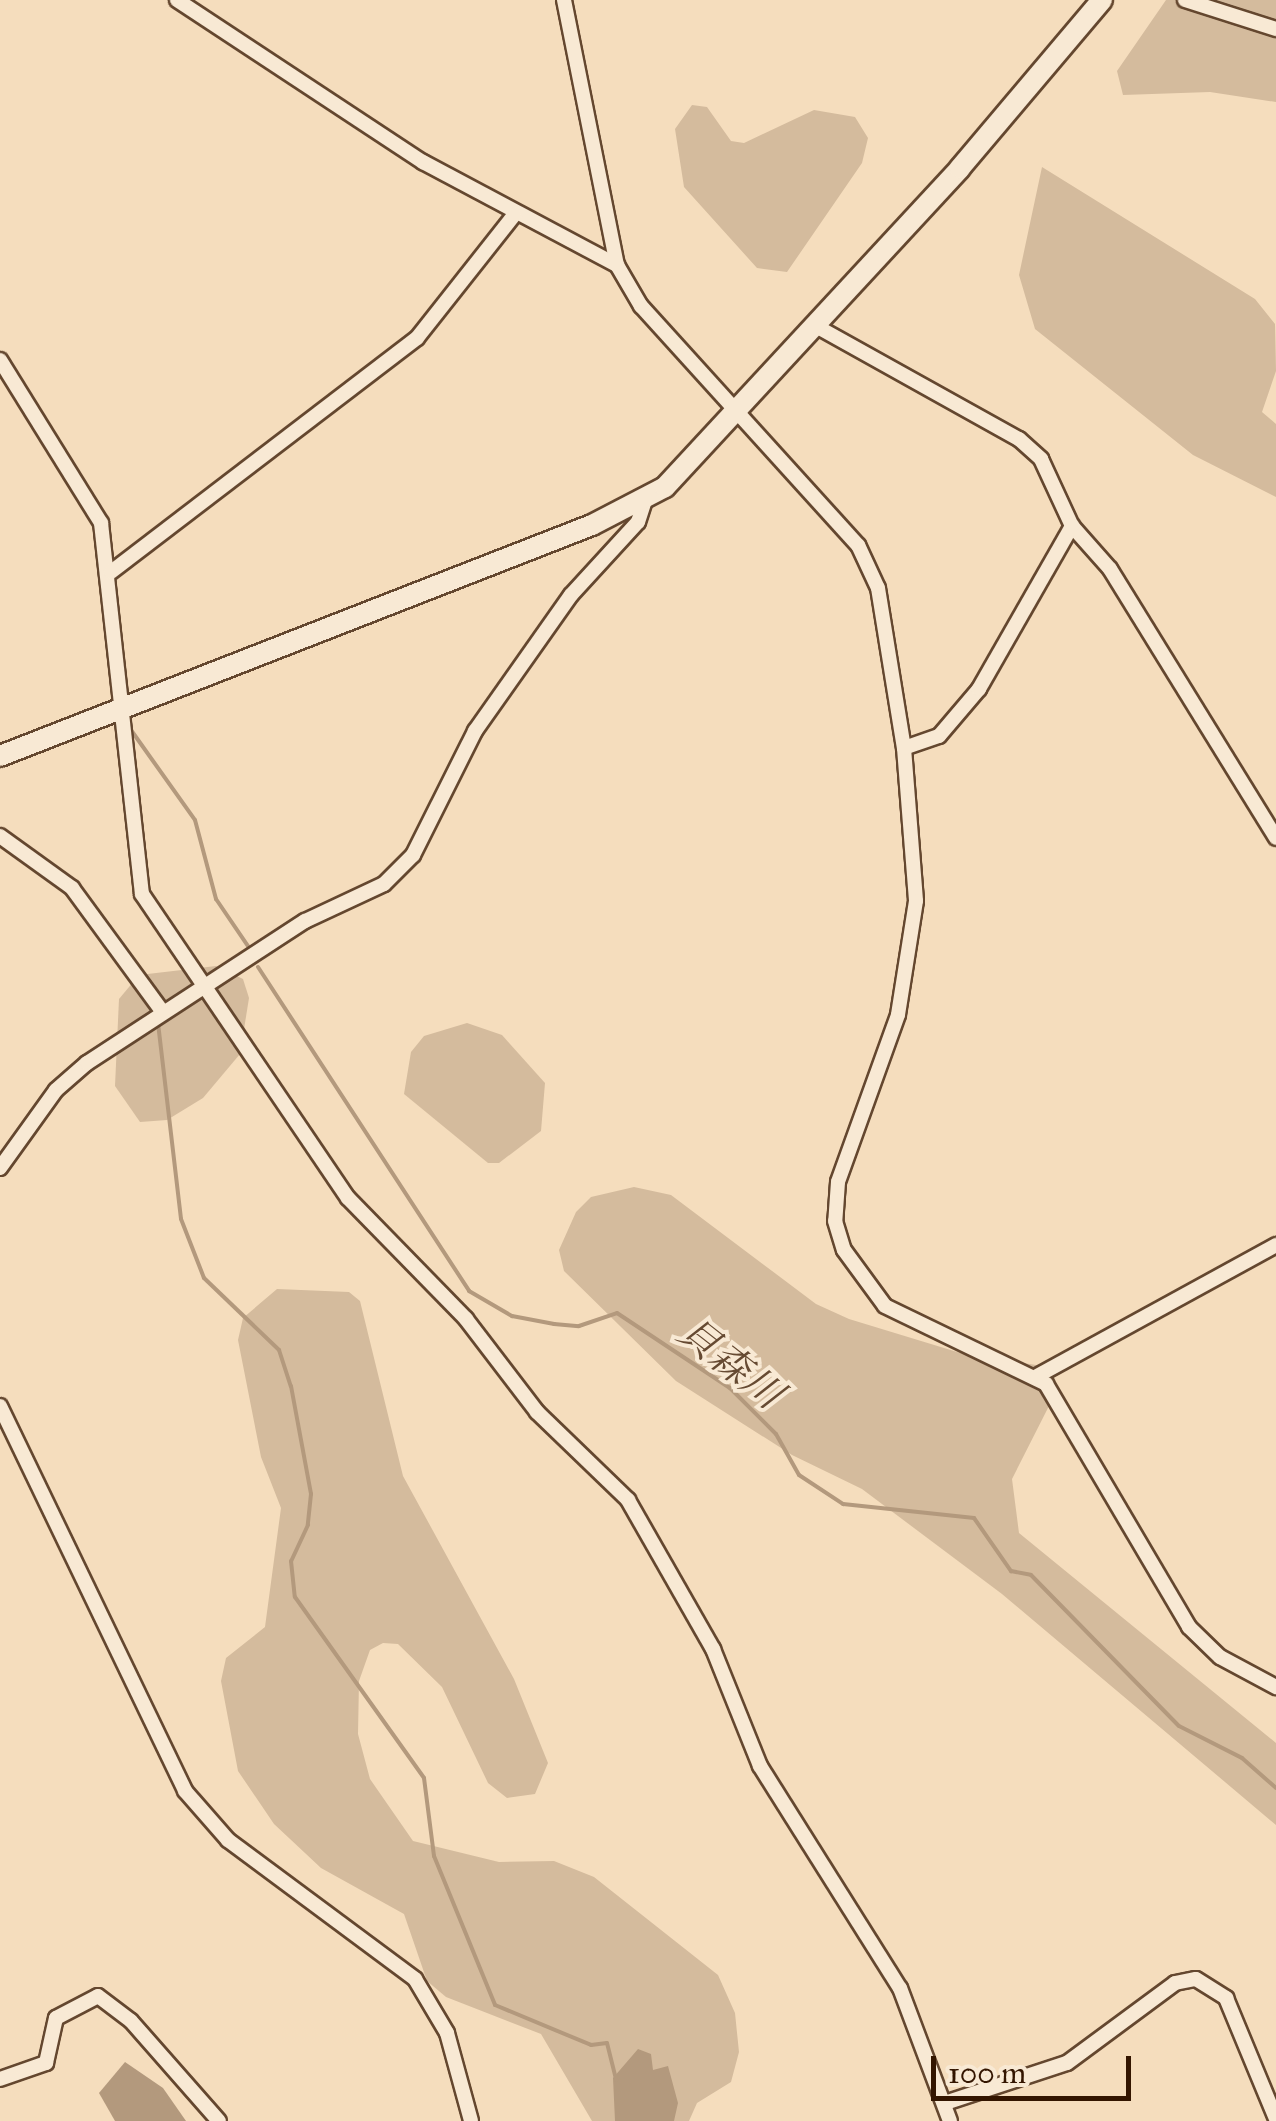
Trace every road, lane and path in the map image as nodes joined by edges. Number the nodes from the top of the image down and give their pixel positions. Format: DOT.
graph roads {
  1 [pos="177,0"];
  2 [pos="564,0"];
  3 [pos="1102,0"];
  4 [pos="1185,0"];
  5 [pos="1276,29"];
  6 [pos="514,215"];
  7 [pos="617,265"];
  8 [pos="814,325"];
  9 [pos="0,360"];
  10 [pos="738,412"];
  11 [pos="646,500"];
  12 [pos="1072,526"];
  13 [pos="111,572"];
  14 [pos="121,710"];
  15 [pos="904,748"];
  16 [pos="0,756"];
  17 [pos="0,836"];
  18 [pos="1276,838"];
  19 [pos="208,987"];
  20 [pos="162,1011"];
  21 [pos="0,1168"];
  22 [pos="1276,1245"];
  23 [pos="1037,1376"];
  24 [pos="0,1406"];
  25 [pos="1276,1687"];
  26 [pos="0,2079"];
  27 [pos="945,2102"];
  28 [pos="1276,2120"];
  29 [pos="220,2121"];
  30 [pos="471,2121"];
  31 [pos="950,2121"];
  1 -- 6 [label="street"];
  2 -- 7 [label="street"];
  3 -- 8 [label="street"];
  4 -- 5 [label="street"];
  6 -- 7 [label="street"];
  6 -- 13 [label="street"];
  7 -- 10 [label="street"];
  8 -- 10 [label="street"];
  8 -- 12 [label="street"];
  9 -- 13 [label="street"];
  10 -- 11 [label="street"];
  10 -- 15 [label="street"];
  11 -- 14 [label="street"];
  11 -- 19 [label="street"];
  12 -- 15 [label="street"];
  12 -- 18 [label="street"];
  13 -- 14 [label="street"];
  14 -- 16 [label="street"];
  14 -- 19 [label="street"];
  15 -- 23 [label="street"];
  17 -- 20 [label="street"];
  19 -- 20 [label="street"];
  19 -- 27 [label="street"];
  20 -- 21 [label="street"];
  22 -- 23 [label="street"];
  23 -- 25 [label="street"];
  24 -- 30 [label="street"];
  26 -- 29 [label="street"];
  27 -- 28 [label="street"];
  27 -- 31 [label="street"];
}
